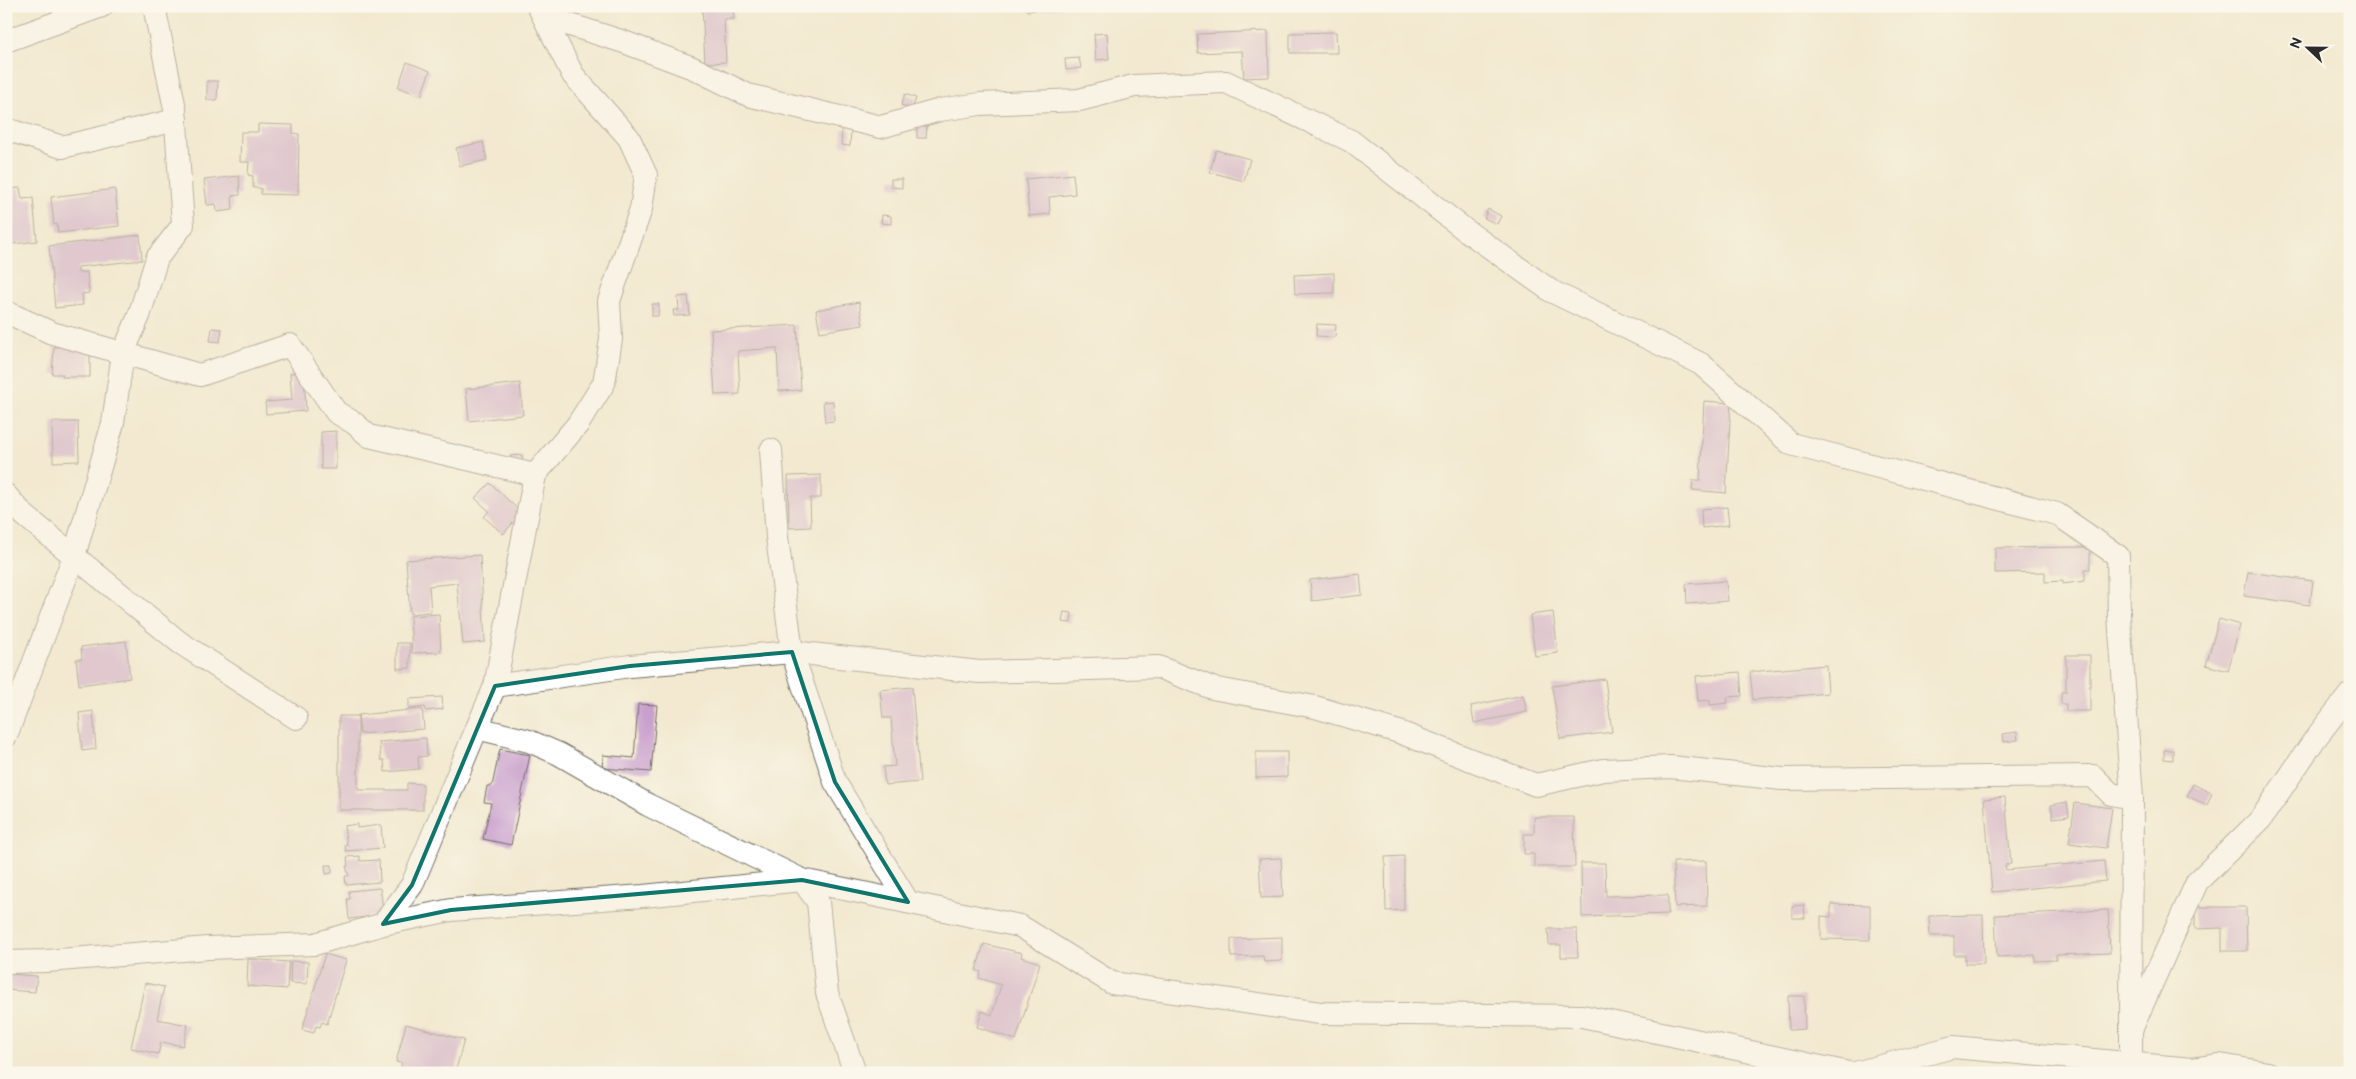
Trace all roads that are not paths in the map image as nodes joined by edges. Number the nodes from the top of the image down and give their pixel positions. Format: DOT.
graph roads {
  1 [pos="102,6"];
  2 [pos="154,6"];
  3 [pos="538,6"];
  4 [pos="6,42"];
  5 [pos="176,120"];
  6 [pos="6,129"];
  7 [pos="6,312"];
  8 [pos="123,353"];
  9 [pos="771,450"];
  10 [pos="536,475"];
  11 [pos="6,495"];
  12 [pos="74,556"];
  13 [pos="792,652"];
  14 [pos="495,686"];
  15 [pos="2350,694"];
  16 [pos="296,718"];
  17 [pos="477,728"];
  18 [pos="6,736"];
  19 [pos="2132,798"];
  20 [pos="802,880"];
  21 [pos="908,902"];
  22 [pos="383,924"];
  23 [pos="6,962"];
  24 [pos="2132,1030"];
  25 [pos="2129,1068"];
  26 [pos="855,1073"];
  27 [pos="1849,1073"];
  28 [pos="1855,1073"];
  29 [pos="2268,1073"];
  1 -- 4 [label="street"];
  2 -- 5 [label="street"];
  3 -- 10 [label="street"];
  3 -- 19 [label="street"];
  5 -- 6 [label="street"];
  5 -- 8 [label="street"];
  7 -- 8 [label="street"];
  8 -- 10 [label="street"];
  8 -- 12 [label="street"];
  9 -- 13 [label="street"];
  10 -- 14 [label="street"];
  11 -- 12 [label="street"];
  12 -- 16 [label="street"];
  12 -- 18 [label="street"];
  13 -- 14 [label="street"];
  13 -- 19 [label="street"];
  13 -- 21 [label="street"];
  14 -- 17 [label="street"];
  15 -- 24 [label="street"];
  17 -- 20 [label="street"];
  17 -- 22 [label="street"];
  19 -- 24 [label="street"];
  20 -- 21 [label="street"];
  20 -- 22 [label="street"];
  20 -- 26 [label="street"];
  21 -- 27 [label="street"];
  22 -- 23 [label="street"];
  24 -- 25 [label="street"];
  25 -- 28 [label="street"];
  25 -- 29 [label="street"];
}
